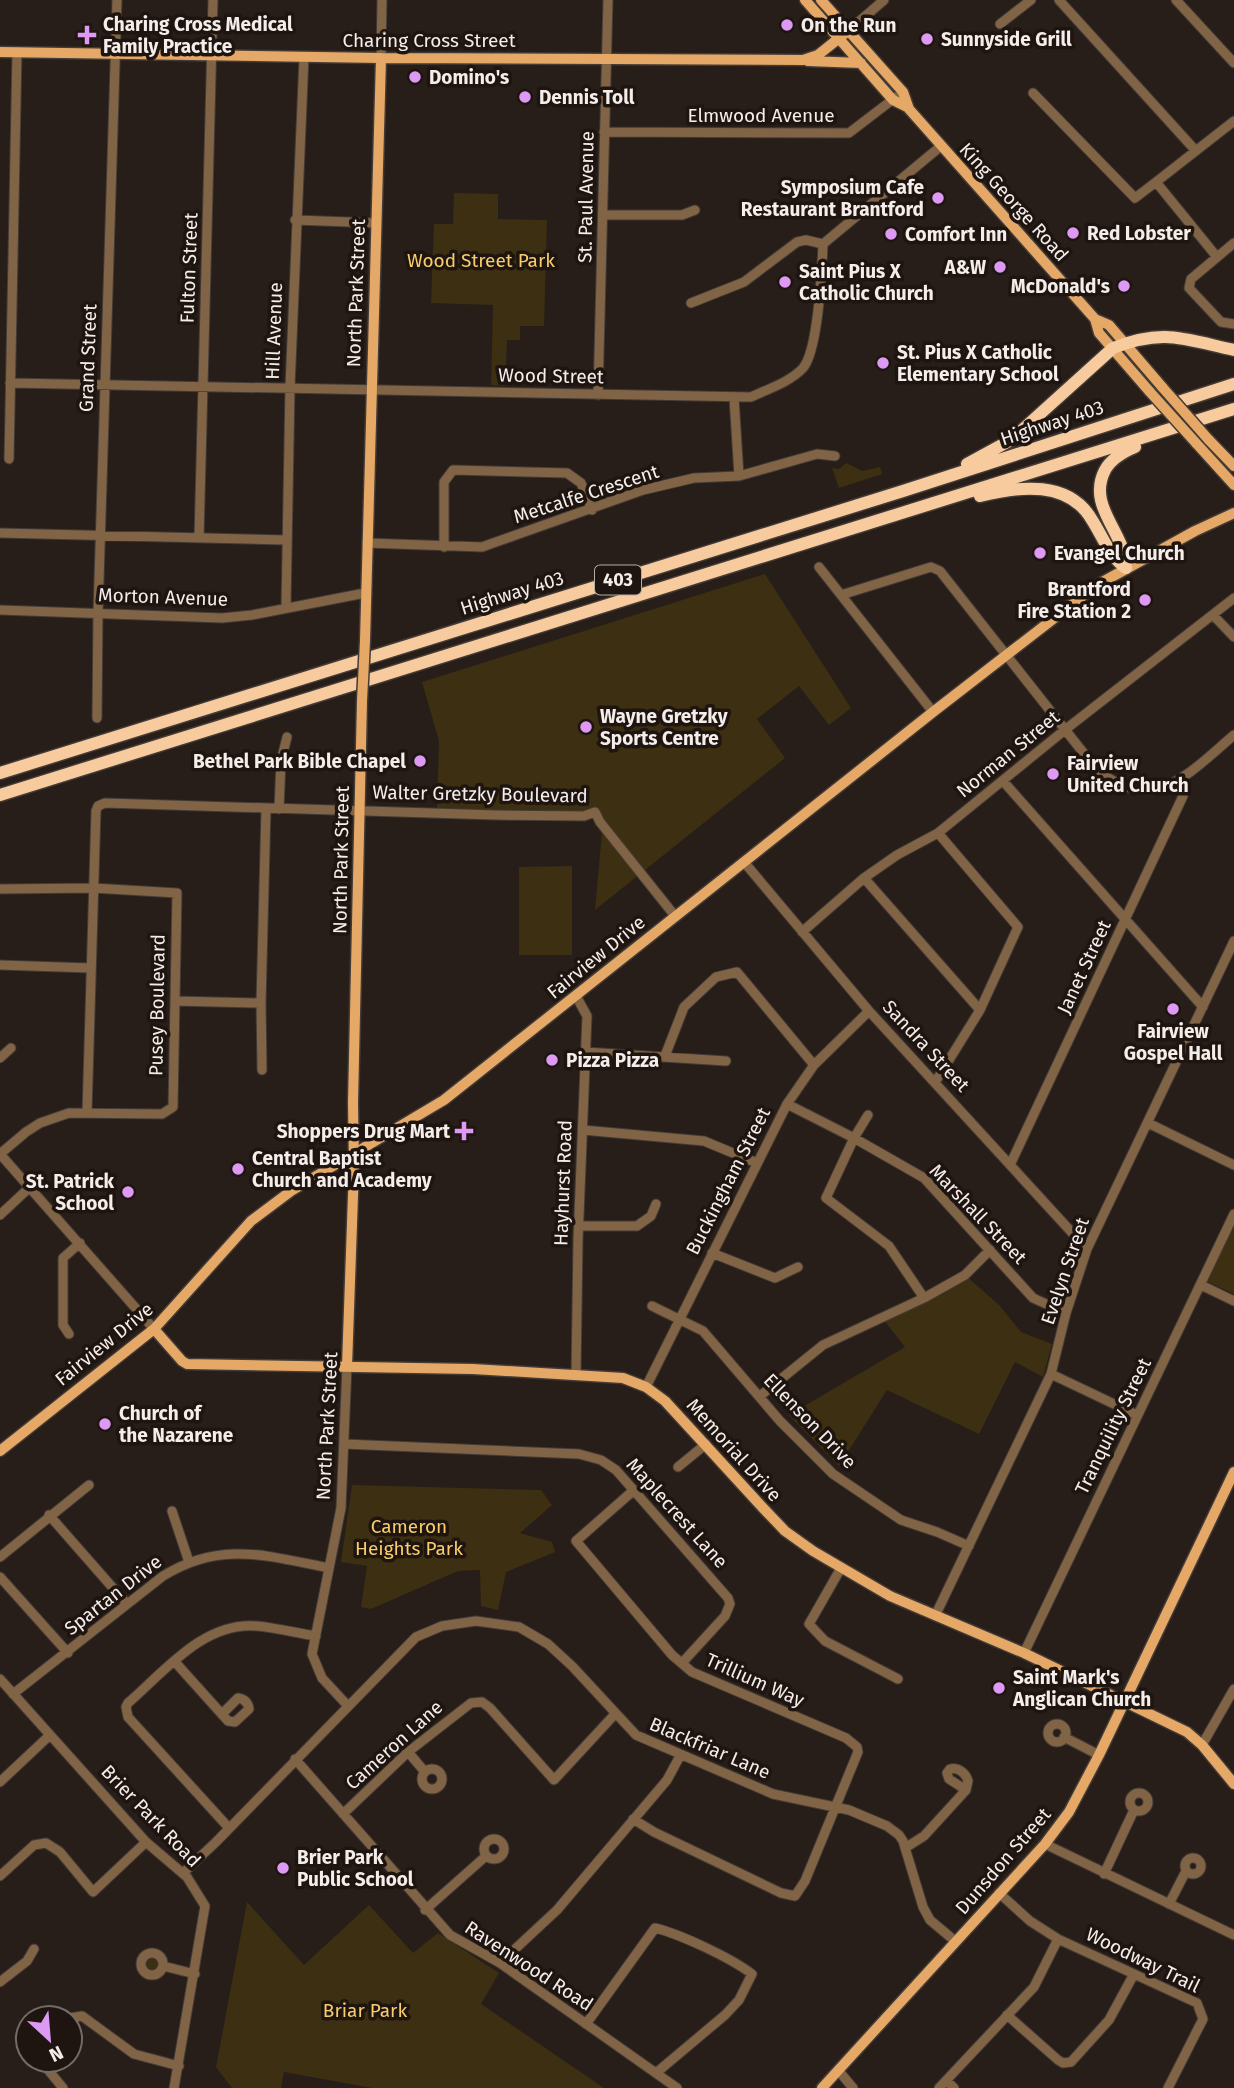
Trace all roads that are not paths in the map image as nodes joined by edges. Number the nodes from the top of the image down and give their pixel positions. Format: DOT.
graph roads {
  1 [pos="117,0"];
  2 [pos="213,0"];
  3 [pos="382,0"];
  4 [pos="608,0"];
  5 [pos="805,0"];
  6 [pos="821,0"];
  7 [pos="884,0"];
  8 [pos="1031,0"];
  9 [pos="1059,0"];
  10 [pos="1176,0"];
  11 [pos="1000,24"];
  12 [pos="843,34"];
  13 [pos="0,52"];
  14 [pos="17,52"];
  15 [pos="116,54"];
  16 [pos="212,55"];
  17 [pos="304,57"];
  18 [pos="381,58"];
  19 [pos="607,59"];
  20 [pos="803,60"];
  21 [pos="861,63"];
  22 [pos="1234,63"];
  23 [pos="903,92"];
  24 [pos="1034,93"];
  25 [pos="893,100"];
  26 [pos="907,107"];
  27 [pos="1234,121"];
  28 [pos="604,132"];
  29 [pos="941,146"];
  30 [pos="1196,151"];
  31 [pos="1156,181"];
  32 [pos="695,211"];
  33 [pos="603,215"];
  34 [pos="295,220"];
  35 [pos="376,223"];
  36 [pos="1234,243"];
  37 [pos="823,244"];
  38 [pos="1217,257"];
  39 [pos="691,303"];
  40 [pos="1234,324"];
  41 [pos="1119,346"];
  42 [pos="1234,350"];
  43 [pos="10,383"];
  44 [pos="1234,384"];
  45 [pos="104,385"];
  46 [pos="203,386"];
  47 [pos="290,387"];
  48 [pos="371,389"];
  49 [pos="598,395"];
  50 [pos="734,398"];
  51 [pos="1234,409"];
  52 [pos="1176,427"];
  53 [pos="5,441"];
  54 [pos="835,456"];
  55 [pos="9,460"];
  56 [pos="1234,466"];
  57 [pos="739,476"];
  58 [pos="1234,485"];
  59 [pos="903,491"];
  60 [pos="592,510"];
  61 [pos="1234,513"];
  62 [pos="884,519"];
  63 [pos="0,533"];
  64 [pos="101,536"];
  65 [pos="199,538"];
  66 [pos="286,540"];
  67 [pos="367,543"];
  68 [pos="444,547"];
  69 [pos="819,567"];
  70 [pos="1126,568"];
  71 [pos="365,593"];
  72 [pos="841,595"];
  73 [pos="1234,598"];
  74 [pos="286,607"];
  75 [pos="0,610"];
  76 [pos="98,612"];
  77 [pos="1213,615"];
  78 [pos="1234,637"];
  79 [pos="1007,654"];
  80 [pos="933,712"];
  81 [pos="97,718"];
  82 [pos="1066,729"];
  83 [pos="1234,735"];
  84 [pos="287,737"];
  85 [pos="0,773"];
  86 [pos="1003,781"];
  87 [pos="1180,781"];
  88 [pos="0,795"];
  89 [pos="266,809"];
  90 [pos="279,809"];
  91 [pos="360,810"];
  92 [pos="938,833"];
  93 [pos="744,862"];
  94 [pos="864,878"];
  95 [pos="0,888"];
  96 [pos="93,888"];
  97 [pos="675,916"];
  98 [pos="1126,920"];
  99 [pos="802,932"];
  100 [pos="1234,941"];
  101 [pos="0,965"];
  102 [pos="90,968"];
  103 [pos="576,996"];
  104 [pos="174,1001"];
  105 [pos="261,1003"];
  106 [pos="1203,1007"];
  107 [pos="980,1010"];
  108 [pos="869,1011"];
  109 [pos="11,1048"];
  110 [pos="584,1052"];
  111 [pos="665,1056"];
  112 [pos="0,1058"];
  113 [pos="726,1061"];
  114 [pos="814,1065"];
  115 [pos="261,1070"];
  116 [pos="936,1082"];
  117 [pos="787,1104"];
  118 [pos="87,1113"];
  119 [pos="868,1115"];
  120 [pos="1147,1123"];
  121 [pos="583,1130"];
  122 [pos="854,1138"];
  123 [pos="355,1153"];
  124 [pos="0,1154"];
  125 [pos="757,1163"];
  126 [pos="1010,1165"];
  127 [pos="1234,1165"];
  128 [pos="30,1186"];
  129 [pos="656,1203"];
  130 [pos="0,1214"];
  131 [pos="1234,1214"];
  132 [pos="579,1226"];
  133 [pos="80,1243"];
  134 [pos="1087,1249"];
  135 [pos="990,1250"];
  136 [pos="712,1253"];
  137 [pos="799,1267"];
  138 [pos="1201,1285"];
  139 [pos="924,1298"];
  140 [pos="1234,1301"];
  141 [pos="652,1306"];
  142 [pos="1066,1313"];
  143 [pos="678,1320"];
  144 [pos="154,1329"];
  145 [pos="69,1334"];
  146 [pos="346,1366"];
  147 [pos="1051,1374"];
  148 [pos="576,1375"];
  149 [pos="646,1387"];
  150 [pos="760,1396"];
  151 [pos="1138,1415"];
  152 [pos="344,1444"];
  153 [pos="706,1444"];
  154 [pos="0,1451"];
  155 [pos="678,1467"];
  156 [pos="1234,1472"];
  157 [pos="89,1485"];
  158 [pos="634,1490"];
  159 [pos="172,1511"];
  160 [pos="49,1515"];
  161 [pos="969,1546"];
  162 [pos="0,1557"];
  163 [pos="189,1562"];
  164 [pos="329,1568"];
  165 [pos="841,1568"];
  166 [pos="0,1577"];
  167 [pos="127,1604"];
  168 [pos="936,1614"];
  169 [pos="316,1636"];
  170 [pos="68,1653"];
  171 [pos="1024,1653"];
  172 [pos="175,1662"];
  173 [pos="682,1663"];
  174 [pos="0,1679"];
  175 [pos="898,1679"];
  176 [pos="1234,1689"];
  177 [pos="13,1694"];
  178 [pos="1125,1702"];
  179 [pos="348,1706"];
  180 [pos="222,1714"];
  181 [pos="615,1714"];
  182 [pos="50,1735"];
  183 [pos="1065,1737"];
  184 [pos="1202,1745"];
  185 [pos="408,1752"];
  186 [pos="1099,1755"];
  187 [pos="680,1756"];
  188 [pos="295,1759"];
  189 [pos="425,1772"];
  190 [pos="0,1782"];
  191 [pos="1234,1784"];
  192 [pos="966,1790"];
  193 [pos="834,1808"];
  194 [pos="1134,1810"];
  195 [pos="343,1814"];
  196 [pos="633,1819"];
  197 [pos="229,1828"];
  198 [pos="146,1842"];
  199 [pos="1045,1844"];
  200 [pos="905,1848"];
  201 [pos="486,1856"];
  202 [pos="1186,1871"];
  203 [pos="183,1873"];
  204 [pos="1104,1874"];
  205 [pos="0,1876"];
  206 [pos="999,1893"];
  207 [pos="1169,1904"];
  208 [pos="425,1910"];
  209 [pos="1234,1935"];
  210 [pos="1058,1939"];
  211 [pos="955,1941"];
  212 [pos="34,1949"];
  213 [pos="500,1963"];
  214 [pos="163,1966"];
  215 [pos="195,1974"];
  216 [pos="1134,1974"];
  217 [pos="0,1982"];
  218 [pos="1007,2015"];
  219 [pos="84,2017"];
  220 [pos="586,2024"];
  221 [pos="178,2066"];
  222 [pos="838,2070"];
  223 [pos="656,2073"];
  224 [pos="52,2074"];
  225 [pos="947,2081"];
  226 [pos="63,2088"];
  227 [pos="174,2088"];
  228 [pos="677,2088"];
  229 [pos="822,2088"];
  230 [pos="853,2088"];
  231 [pos="939,2088"];
  232 [pos="954,2088"];
  233 [pos="1168,2088"];
  1 -- 15 [label="street, Grand Street"];
  2 -- 16 [label="street, Fulton Street"];
  3 -- 18 [label="street, North Park Street"];
  4 -- 19 [label="street, St. Paul Avenue"];
  5 -- 12 [label="main road, King George Road"];
  6 -- 12 [label="main road, King George Road"];
  7 -- 12 [label="street"];
  8 -- 11 [label="street"];
  9 -- 30 [label="street"];
  10 -- 22 [label="street"];
  12 -- 20 [label="main road"];
  12 -- 21 [label="main road, King George Road"];
  12 -- 23 [label="main road, King George Road"];
  13 -- 14 [label="main road, Charing Cross Street"];
  14 -- 15 [label="main road, Charing Cross Street"];
  14 -- 43 [label="street"];
  15 -- 16 [label="main road, Charing Cross Street"];
  15 -- 45 [label="street, Grand Street"];
  16 -- 17 [label="main road, Charing Cross Street"];
  16 -- 46 [label="street, Fulton Street"];
  17 -- 18 [label="main road, Charing Cross Street"];
  17 -- 34 [label="street, Hill Avenue"];
  18 -- 19 [label="main road, Charing Cross Street"];
  18 -- 35 [label="main road, North Park Street"];
  19 -- 20 [label="main road, Charing Cross Street"];
  19 -- 28 [label="street, St. Paul Avenue"];
  20 -- 21 [label="main road, Charing Cross Street"];
  21 -- 25 [label="main road, King George Road"];
  23 -- 25 [label="street, Elmwood Avenue"];
  23 -- 26 [label="main road, King George Road"];
  24 -- 31 [label="street"];
  25 -- 26 [label="main road, King George Road"];
  25 -- 28 [label="street, Elmwood Avenue"];
  26 -- 29 [label="main road, King George Road"];
  27 -- 30 [label="street"];
  28 -- 33 [label="street, St. Paul Avenue"];
  29 -- 37 [label="street"];
  29 -- 41 [label="main road, King George Road"];
  30 -- 31 [label="street"];
  31 -- 38 [label="street"];
  32 -- 33 [label="street"];
  33 -- 49 [label="street, St. Paul Avenue"];
  34 -- 35 [label="street"];
  34 -- 47 [label="street, Hill Avenue"];
  35 -- 48 [label="main road, North Park Street"];
  36 -- 38 [label="street"];
  37 -- 39 [label="street"];
  37 -- 50 [label="street, Wood Street"];
  38 -- 40 [label="street"];
  41 -- 42 [label="highway"];
  41 -- 56 [label="main road, King George Road, bridge"];
  41 -- 58 [label="main road, King George Road, bridge"];
  41 -- 59 [label="highway"];
  43 -- 45 [label="street, Wood Street"];
  43 -- 53 [label="street"];
  44 -- 59 [label="highway, Highway 403 / 403"];
  45 -- 46 [label="street, Wood Street"];
  45 -- 64 [label="street, Grand Street"];
  46 -- 47 [label="street, Wood Street"];
  46 -- 65 [label="street, Fulton Street"];
  47 -- 48 [label="street, Wood Street"];
  47 -- 66 [label="street, Hill Avenue"];
  48 -- 49 [label="street, Wood Street"];
  48 -- 67 [label="main road, North Park Street"];
  49 -- 50 [label="street, Wood Street"];
  50 -- 57 [label="street"];
  51 -- 52 [label="highway, Highway 403 / 403"];
  52 -- 62 [label="highway, Highway 403 / 403"];
  52 -- 70 [label="highway"];
  53 -- 55 [label="street"];
  54 -- 57 [label="street, Metcalfe Crescent"];
  57 -- 60 [label="street, Metcalfe Crescent"];
  59 -- 85 [label="highway, Highway 403 / 403"];
  60 -- 68 [label="street, Metcalfe Crescent"];
  60 -- 68 [label="street"];
  61 -- 70 [label="main road, Fairview Drive"];
  62 -- 70 [label="highway"];
  62 -- 88 [label="highway, Highway 403 / 403"];
  63 -- 64 [label="street"];
  64 -- 65 [label="street"];
  64 -- 76 [label="street, Grand Street"];
  65 -- 66 [label="street"];
  66 -- 74 [label="street, Hill Avenue"];
  67 -- 68 [label="street, Metcalfe Crescent"];
  67 -- 71 [label="main road, North Park Street"];
  69 -- 72 [label="street"];
  70 -- 79 [label="main road, Fairview Drive"];
  71 -- 74 [label="street, Morton Avenue"];
  71 -- 91 [label="main road, North Park Street, bridge"];
  72 -- 79 [label="street"];
  72 -- 80 [label="street"];
  73 -- 77 [label="street, Norman Street"];
  74 -- 76 [label="street, Morton Avenue"];
  75 -- 76 [label="street, Morton Avenue"];
  76 -- 81 [label="street, Grand Street"];
  77 -- 78 [label="street"];
  77 -- 82 [label="street, Norman Street"];
  79 -- 80 [label="main road, Fairview Drive"];
  79 -- 82 [label="street"];
  80 -- 93 [label="main road, Fairview Drive"];
  82 -- 86 [label="street, Norman Street"];
  82 -- 87 [label="street"];
  83 -- 87 [label="street"];
  84 -- 90 [label="street"];
  86 -- 92 [label="street, Norman Street"];
  86 -- 98 [label="street"];
  87 -- 98 [label="street, Janet Street"];
  89 -- 90 [label="street"];
  89 -- 96 [label="street"];
  89 -- 105 [label="street"];
  90 -- 91 [label="street"];
  91 -- 97 [label="street, Walter Gretzky Boulevard"];
  91 -- 123 [label="main road, North Park Street"];
  92 -- 94 [label="street, Norman Street"];
  92 -- 107 [label="street"];
  93 -- 97 [label="main road, Fairview Drive"];
  93 -- 99 [label="street, Sandra Street"];
  94 -- 99 [label="street, Norman Street"];
  94 -- 107 [label="street"];
  95 -- 96 [label="street, Pusey Boulevard"];
  96 -- 102 [label="street"];
  96 -- 104 [label="street, Pusey Boulevard"];
  97 -- 103 [label="main road, Fairview Drive"];
  98 -- 106 [label="street"];
  98 -- 126 [label="street, Janet Street"];
  99 -- 108 [label="street, Sandra Street"];
  100 -- 106 [label="street, Evelyn Street"];
  101 -- 102 [label="street"];
  102 -- 118 [label="street"];
  103 -- 110 [label="street, Hayhurst Road"];
  103 -- 123 [label="main road, Fairview Drive"];
  104 -- 105 [label="street"];
  104 -- 118 [label="street, Pusey Boulevard"];
  105 -- 115 [label="street"];
  106 -- 120 [label="street, Evelyn Street"];
  107 -- 116 [label="street"];
  108 -- 114 [label="street, Buckingham Street"];
  108 -- 116 [label="street, Sandra Street"];
  109 -- 112 [label="street"];
  110 -- 111 [label="street"];
  110 -- 121 [label="street, Hayhurst Road"];
  111 -- 113 [label="street"];
  111 -- 114 [label="street"];
  114 -- 117 [label="street, Buckingham Street"];
  116 -- 126 [label="street, Sandra Street"];
  117 -- 122 [label="street, Marshall Street"];
  117 -- 125 [label="street, Buckingham Street"];
  118 -- 124 [label="street, Pusey Boulevard"];
  119 -- 122 [label="street"];
  120 -- 127 [label="street"];
  120 -- 134 [label="street, Evelyn Street"];
  121 -- 125 [label="street"];
  121 -- 132 [label="street, Hayhurst Road"];
  122 -- 135 [label="street, Marshall Street"];
  122 -- 139 [label="street"];
  123 -- 144 [label="main road, Fairview Drive"];
  123 -- 146 [label="main road, North Park Street"];
  124 -- 128 [label="street"];
  125 -- 136 [label="street, Buckingham Street"];
  126 -- 134 [label="street, Sandra Street"];
  128 -- 130 [label="street"];
  128 -- 133 [label="street"];
  129 -- 132 [label="street"];
  131 -- 138 [label="street, Tranquility Street"];
  132 -- 148 [label="street, Hayhurst Road"];
  133 -- 144 [label="street"];
  133 -- 145 [label="street"];
  134 -- 142 [label="street, Evelyn Street"];
  135 -- 139 [label="street"];
  135 -- 142 [label="street, Marshall Street"];
  136 -- 137 [label="street"];
  136 -- 143 [label="street, Buckingham Street"];
  138 -- 140 [label="street"];
  138 -- 151 [label="street, Tranquility Street"];
  139 -- 150 [label="street"];
  141 -- 143 [label="street, Ellenson Drive"];
  142 -- 147 [label="street, Evelyn Street"];
  143 -- 149 [label="street, Buckingham Street"];
  143 -- 150 [label="street, Ellenson Drive"];
  144 -- 146 [label="main road, Memorial Drive"];
  144 -- 154 [label="main road, Fairview Drive"];
  146 -- 148 [label="main road, Memorial Drive"];
  146 -- 152 [label="street, North Park Street"];
  147 -- 151 [label="street"];
  147 -- 161 [label="street, Evelyn Street"];
  148 -- 149 [label="main road, Memorial Drive"];
  149 -- 153 [label="main road, Memorial Drive"];
  150 -- 161 [label="street, Ellenson Drive"];
  151 -- 171 [label="street, Tranquility Street"];
  152 -- 158 [label="street, Maplecrest Lane"];
  152 -- 164 [label="street, North Park Street"];
  153 -- 155 [label="street"];
  153 -- 165 [label="main road, Memorial Drive"];
  156 -- 178 [label="main road, Dunsdon Street"];
  157 -- 160 [label="street"];
  158 -- 173 [label="street, Maplecrest Lane"];
  158 -- 173 [label="street, Trillium Way"];
  159 -- 163 [label="street"];
  160 -- 162 [label="street"];
  160 -- 167 [label="street"];
  161 -- 168 [label="street, Evelyn Street"];
  163 -- 164 [label="street, Spartan Drive"];
  163 -- 167 [label="street, Spartan Drive"];
  164 -- 169 [label="street, North Park Street"];
  165 -- 168 [label="main road, Memorial Drive"];
  165 -- 175 [label="street"];
  166 -- 170 [label="street"];
  167 -- 170 [label="street, Spartan Drive"];
  168 -- 171 [label="main road, Memorial Drive"];
  169 -- 172 [label="street"];
  169 -- 179 [label="street, North Park Street"];
  170 -- 177 [label="street, Spartan Drive"];
  171 -- 178 [label="main road, Memorial Drive"];
  172 -- 180 [label="street"];
  172 -- 197 [label="street"];
  173 -- 193 [label="street, Trillium Way"];
  174 -- 177 [label="street, Brier Park Road"];
  176 -- 184 [label="street"];
  177 -- 182 [label="street, Brier Park Road"];
  178 -- 184 [label="main road, Memorial Drive"];
  178 -- 186 [label="main road, Dunsdon Street"];
  179 -- 181 [label="street, Blackfriar Lane"];
  179 -- 188 [label="street, Blackfriar Lane"];
  181 -- 185 [label="street, Cameron Lane"];
  181 -- 187 [label="street, Blackfriar Lane"];
  182 -- 190 [label="street"];
  182 -- 198 [label="street, Brier Park Road"];
  183 -- 186 [label="street"];
  184 -- 191 [label="main road, Memorial Drive"];
  185 -- 189 [label="street"];
  185 -- 195 [label="street, Cameron Lane"];
  186 -- 199 [label="main road, Dunsdon Street"];
  187 -- 193 [label="street, Blackfriar Lane"];
  187 -- 196 [label="street"];
  188 -- 195 [label="street, Ravenwood Road"];
  188 -- 197 [label="street, Blackfriar Lane"];
  192 -- 200 [label="street"];
  193 -- 196 [label="street, Trillium Way"];
  193 -- 200 [label="street, Blackfriar Lane"];
  194 -- 204 [label="street"];
  195 -- 208 [label="street, Ravenwood Road"];
  196 -- 213 [label="street"];
  197 -- 203 [label="street, Blackfriar Lane"];
  198 -- 203 [label="street, Brier Park Road"];
  198 -- 205 [label="street"];
  199 -- 204 [label="street"];
  199 -- 206 [label="main road, Dunsdon Street"];
  200 -- 211 [label="street, Blackfriar Lane"];
  201 -- 208 [label="street"];
  202 -- 207 [label="street"];
  203 -- 215 [label="street, Brier Park Road"];
  204 -- 207 [label="street"];
  206 -- 210 [label="street, Woodway Trail"];
  206 -- 211 [label="main road, Dunsdon Street"];
  207 -- 209 [label="street"];
  208 -- 213 [label="street, Ravenwood Road"];
  210 -- 216 [label="street, Woodway Trail"];
  210 -- 218 [label="street"];
  211 -- 222 [label="main road, Dunsdon Street"];
  212 -- 217 [label="street"];
  213 -- 220 [label="street, Ravenwood Road"];
  214 -- 215 [label="street"];
  215 -- 221 [label="street, Brier Park Road"];
  216 -- 218 [label="street"];
  216 -- 233 [label="street, Woodway Trail"];
  218 -- 225 [label="street"];
  219 -- 221 [label="street"];
  220 -- 223 [label="street, Ravenwood Road"];
  220 -- 223 [label="street"];
  221 -- 227 [label="street, Brier Park Road"];
  222 -- 229 [label="main road, Dunsdon Street"];
  222 -- 230 [label="street"];
  223 -- 228 [label="street, Ravenwood Road"];
  224 -- 226 [label="street"];
  225 -- 231 [label="street"];
  225 -- 232 [label="street"];
}
